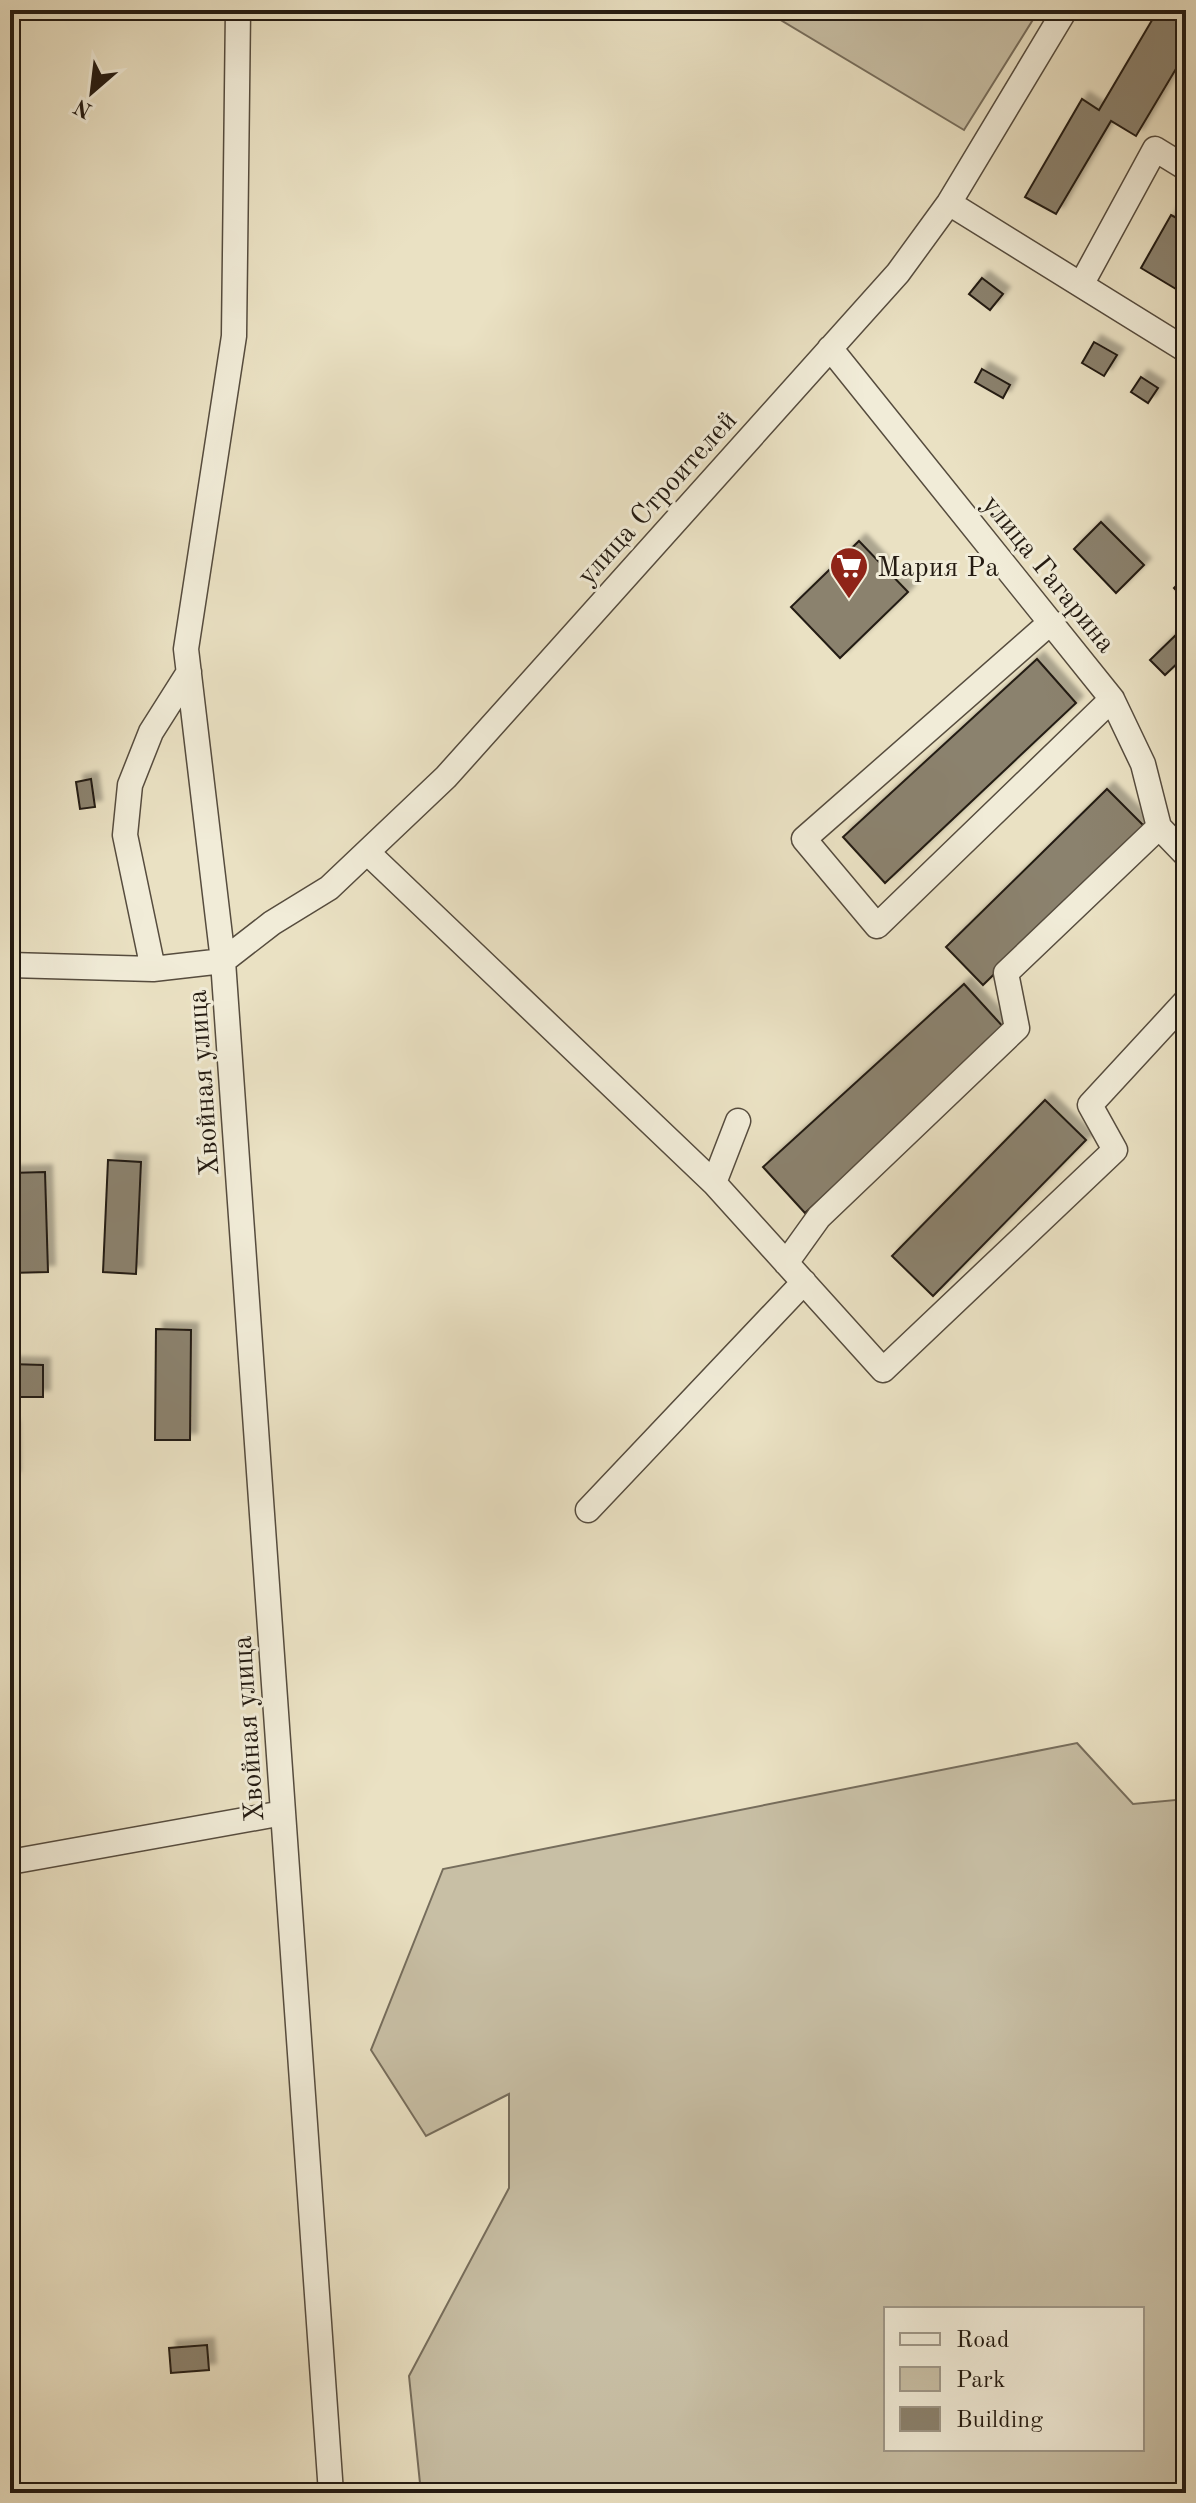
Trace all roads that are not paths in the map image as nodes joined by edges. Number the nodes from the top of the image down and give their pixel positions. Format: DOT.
graph roads {
  1 [pos="238,10"];
  2 [pos="1065,10"];
  3 [pos="1186,168"];
  4 [pos="949,203"];
  5 [pos="1081,285"];
  6 [pos="830,348"];
  7 [pos="1186,350"];
  8 [pos="1051,622"];
  9 [pos="189,672"];
  10 [pos="1112,699"];
  11 [pos="1159,827"];
  12 [pos="367,852"];
  13 [pos="1186,855"];
  14 [pos="223,961"];
  15 [pos="10,965"];
  16 [pos="153,969"];
  17 [pos="1186,1001"];
  18 [pos="738,1121"];
  19 [pos="714,1183"];
  20 [pos="786,1263"];
  21 [pos="804,1282"];
  22 [pos="588,1510"];
  23 [pos="283,1813"];
  24 [pos="10,1862"];
  25 [pos="331,2493"];
  1 -- 9 [label="street, Хвойная улица"];
  2 -- 4 [label="street, улица Строителей"];
  3 -- 5 [label="street"];
  4 -- 5 [label="street"];
  4 -- 6 [label="street, улица Строителей"];
  5 -- 7 [label="street"];
  6 -- 8 [label="street, улица Гагарина"];
  6 -- 12 [label="street, улица Строителей"];
  8 -- 10 [label="street, улица Гагарина"];
  8 -- 10 [label="street"];
  9 -- 14 [label="street, Хвойная улица"];
  9 -- 16 [label="street"];
  10 -- 11 [label="street, улица Гагарина"];
  11 -- 13 [label="street, улица Гагарина"];
  11 -- 20 [label="street"];
  12 -- 14 [label="street, улица Строителей"];
  12 -- 19 [label="street"];
  14 -- 16 [label="street"];
  14 -- 23 [label="street, Хвойная улица"];
  15 -- 16 [label="street"];
  17 -- 21 [label="street"];
  18 -- 19 [label="street"];
  19 -- 20 [label="street"];
  20 -- 21 [label="street"];
  21 -- 22 [label="street"];
  23 -- 24 [label="street"];
  23 -- 25 [label="street, Хвойная улица"];
}
